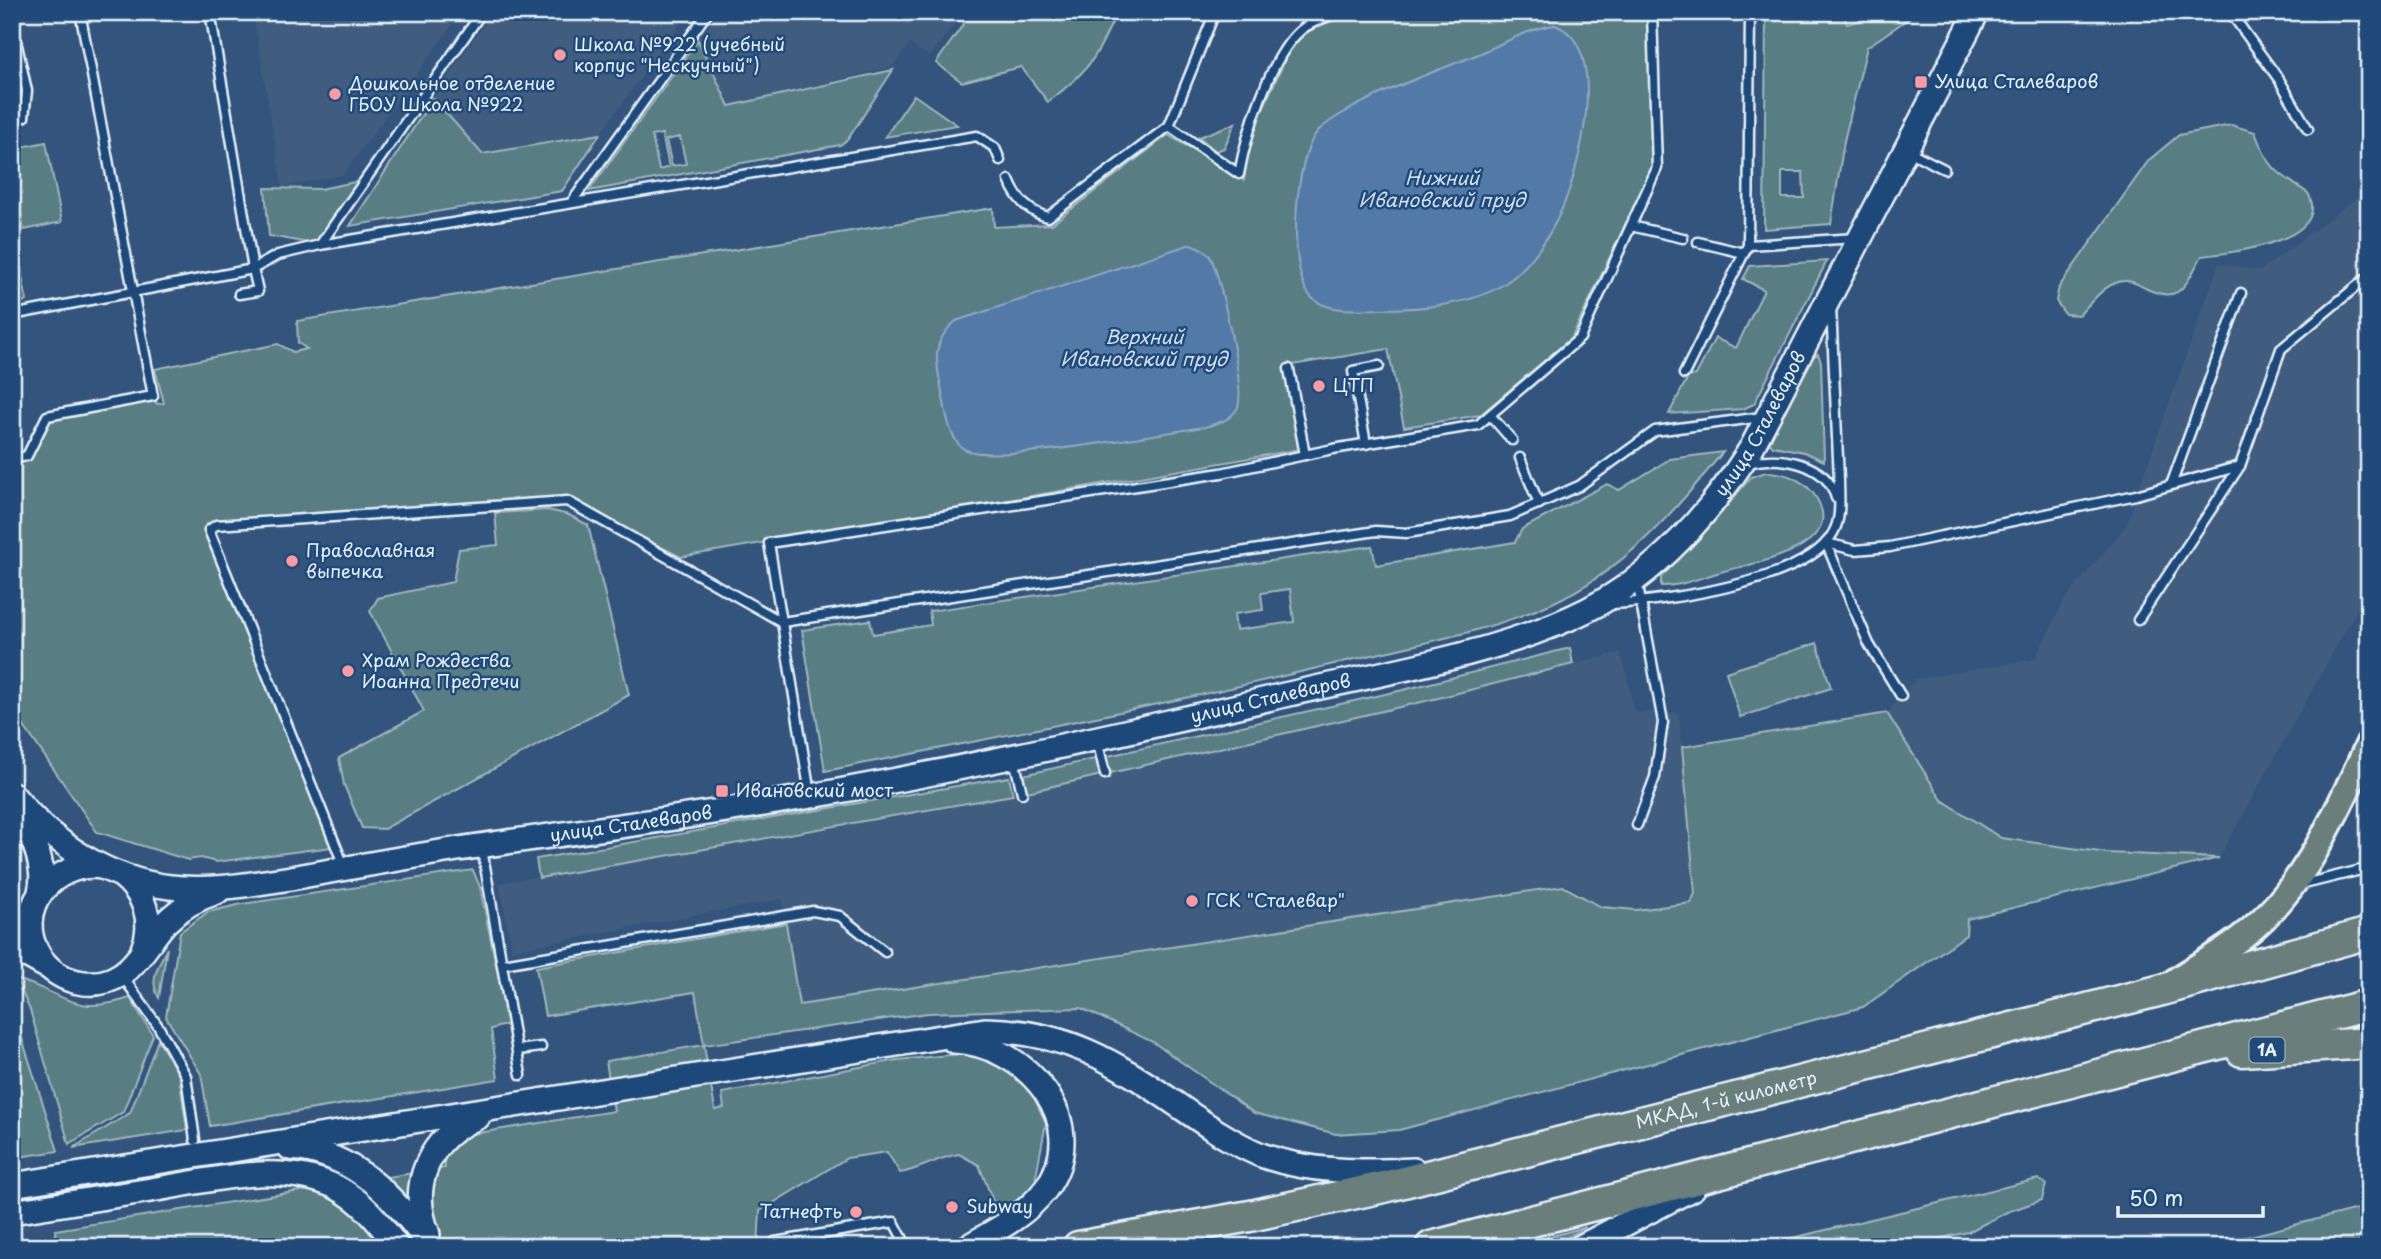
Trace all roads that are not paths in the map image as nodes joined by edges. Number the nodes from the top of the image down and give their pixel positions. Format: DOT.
graph roads {
  1 [pos="80,12"];
  2 [pos="210,12"];
  3 [pos="482,12"];
  4 [pos="708,12"];
  5 [pos="1215,12"];
  6 [pos="1340,12"];
  7 [pos="1652,12"];
  8 [pos="1750,12"];
  9 [pos="1977,12"];
  10 [pos="2230,12"];
  11 [pos="12,22"];
  12 [pos="12,119"];
  13 [pos="1168,126"];
  14 [pos="2308,129"];
  15 [pos="1905,150"];
  16 [pos="1000,160"];
  17 [pos="1944,169"];
  18 [pos="1009,180"];
  19 [pos="571,203"];
  20 [pos="1630,226"];
  21 [pos="1683,238"];
  22 [pos="1859,238"];
  23 [pos="1698,242"];
  24 [pos="320,245"];
  25 [pos="1746,249"];
  26 [pos="253,269"];
  27 [pos="2369,276"];
  28 [pos="132,293"];
  29 [pos="1830,293"];
  30 [pos="2241,293"];
  31 [pos="239,294"];
  32 [pos="12,315"];
  33 [pos="1380,366"];
  34 [pos="1289,369"];
  35 [pos="1684,374"];
  36 [pos="1490,415"];
  37 [pos="1767,417"];
  38 [pos="1513,440"];
  39 [pos="1366,444"];
  40 [pos="1305,455"];
  41 [pos="1520,458"];
  42 [pos="12,459"];
  43 [pos="1741,465"];
  44 [pos="2240,466"];
  45 [pos="2171,485"];
  46 [pos="1539,503"];
  47 [pos="578,507"];
  48 [pos="1839,508"];
  49 [pos="581,521"];
  50 [pos="1826,543"];
  51 [pos="1636,578"];
  52 [pos="1641,602"];
  53 [pos="1595,605"];
  54 [pos="2138,620"];
  55 [pos="782,622"];
  56 [pos="1901,696"];
  57 [pos="1097,739"];
  58 [pos="2369,743"];
  59 [pos="1014,756"];
  60 [pos="1105,774"];
  61 [pos="1022,793"];
  62 [pos="12,795"];
  63 [pos="810,796"];
  64 [pos="1637,825"];
  65 [pos="481,846"];
  66 [pos="2369,868"];
  67 [pos="346,869"];
  68 [pos="111,870"];
  69 [pos="233,887"];
  70 [pos="2292,888"];
  71 [pos="37,899"];
  72 [pos="12,923"];
  73 [pos="2369,933"];
  74 [pos="885,952"];
  75 [pos="12,953"];
  76 [pos="140,955"];
  77 [pos="503,964"];
  78 [pos="57,974"];
  79 [pos="121,974"];
  80 [pos="2162,990"];
  81 [pos="2369,1004"];
  82 [pos="909,1041"];
  83 [pos="2369,1043"];
  84 [pos="541,1047"];
  85 [pos="518,1050"];
  86 [pos="2165,1058"];
  87 [pos="521,1075"];
  88 [pos="516,1106"];
  89 [pos="195,1140"];
  90 [pos="234,1150"];
  91 [pos="1507,1156"];
  92 [pos="1721,1172"];
  93 [pos="12,1185"];
  94 [pos="12,1212"];
  95 [pos="397,1247"];
  96 [pos="432,1247"];
  97 [pos="774,1247"];
  98 [pos="907,1247"];
  99 [pos="967,1247"];
  100 [pos="1079,1247"];
  101 [pos="1432,1247"];
  102 [pos="1581,1247"];
  1 -- 28 [label="lane"];
  2 -- 26 [label="lane"];
  3 -- 24 [label="lane"];
  4 -- 19 [label="lane"];
  5 -- 13 [label="lane"];
  6 -- 13 [label="lane"];
  7 -- 20 [label="lane"];
  8 -- 25 [label="lane"];
  9 -- 15 [label="main road, улица Сталеваров"];
  10 -- 14 [label="lane"];
  11 -- 12 [label="lane"];
  13 -- 18 [label="lane"];
  15 -- 17 [label="lane"];
  15 -- 22 [label="main road, улица Сталеваров"];
  16 -- 19 [label="lane"];
  19 -- 24 [label="lane"];
  20 -- 21 [label="lane"];
  20 -- 36 [label="lane"];
  22 -- 25 [label="lane"];
  22 -- 29 [label="main road, улица Сталеваров"];
  23 -- 25 [label="lane"];
  24 -- 26 [label="lane"];
  25 -- 35 [label="lane"];
  26 -- 28 [label="lane"];
  26 -- 31 [label="lane"];
  27 -- 44 [label="lane"];
  28 -- 32 [label="lane"];
  28 -- 42 [label="lane"];
  29 -- 37 [label="main road, улица Сталеваров"];
  29 -- 48 [label="lane"];
  30 -- 45 [label="lane"];
  33 -- 39 [label="lane"];
  34 -- 40 [label="lane"];
  36 -- 38 [label="lane"];
  36 -- 39 [label="lane"];
  37 -- 43 [label="main road, улица Сталеваров"];
  37 -- 46 [label="lane"];
  39 -- 40 [label="lane"];
  40 -- 55 [label="lane"];
  41 -- 46 [label="lane"];
  43 -- 48 [label="lane"];
  43 -- 51 [label="main road, улица Сталеваров"];
  44 -- 45 [label="lane"];
  44 -- 54 [label="lane"];
  45 -- 50 [label="lane"];
  46 -- 55 [label="lane"];
  47 -- 49 [label="lane"];
  47 -- 55 [label="lane"];
  47 -- 67 [label="lane"];
  48 -- 50 [label="lane"];
  50 -- 52 [label="lane"];
  50 -- 56 [label="lane"];
  51 -- 52 [label="lane"];
  51 -- 53 [label="main road, улица Сталеваров"];
  52 -- 53 [label="lane"];
  52 -- 64 [label="lane"];
  53 -- 57 [label="main road, улица Сталеваров"];
  55 -- 63 [label="lane"];
  57 -- 59 [label="main road, улица Сталеваров"];
  57 -- 60 [label="lane"];
  58 -- 70 [label="main road"];
  59 -- 61 [label="lane"];
  59 -- 63 [label="main road, улица Сталеваров"];
  62 -- 68 [label="main road"];
  62 -- 71 [label="main road"];
  63 -- 65 [label="main road, улица Сталеваров"];
  65 -- 67 [label="main road, улица Сталеваров"];
  65 -- 77 [label="lane"];
  66 -- 70 [label="lane"];
  67 -- 69 [label="main road, улица Сталеваров"];
  68 -- 69 [label="main road"];
  68 -- 71 [label="main road"];
  68 -- 76 [label="main road"];
  69 -- 76 [label="main road"];
  70 -- 80 [label="main road"];
  71 -- 72 [label="main road"];
  71 -- 78 [label="main road"];
  73 -- 80 [label="highway, МКАД, 1-й километр"];
  74 -- 77 [label="lane"];
  75 -- 78 [label="main road"];
  76 -- 79 [label="main road"];
  77 -- 85 [label="lane"];
  78 -- 79 [label="main road"];
  79 -- 89 [label="lane"];
  80 -- 91 [label="highway, МКАД, 1-й километр"];
  81 -- 86 [label="highway"];
  82 -- 88 [label="main road"];
  82 -- 91 [label="main road"];
  82 -- 99 [label="main road"];
  83 -- 86 [label="highway, 1A"];
  84 -- 85 [label="lane"];
  85 -- 87 [label="lane"];
  86 -- 92 [label="highway"];
  88 -- 90 [label="main road"];
  88 -- 96 [label="main road"];
  90 -- 93 [label="main road"];
  90 -- 96 [label="main road"];
  91 -- 100 [label="highway, МКАД, 1-й километр"];
  92 -- 101 [label="highway"];
  92 -- 102 [label="main road"];
  94 -- 95 [label="main road"];
  97 -- 98 [label="lane"];
}
